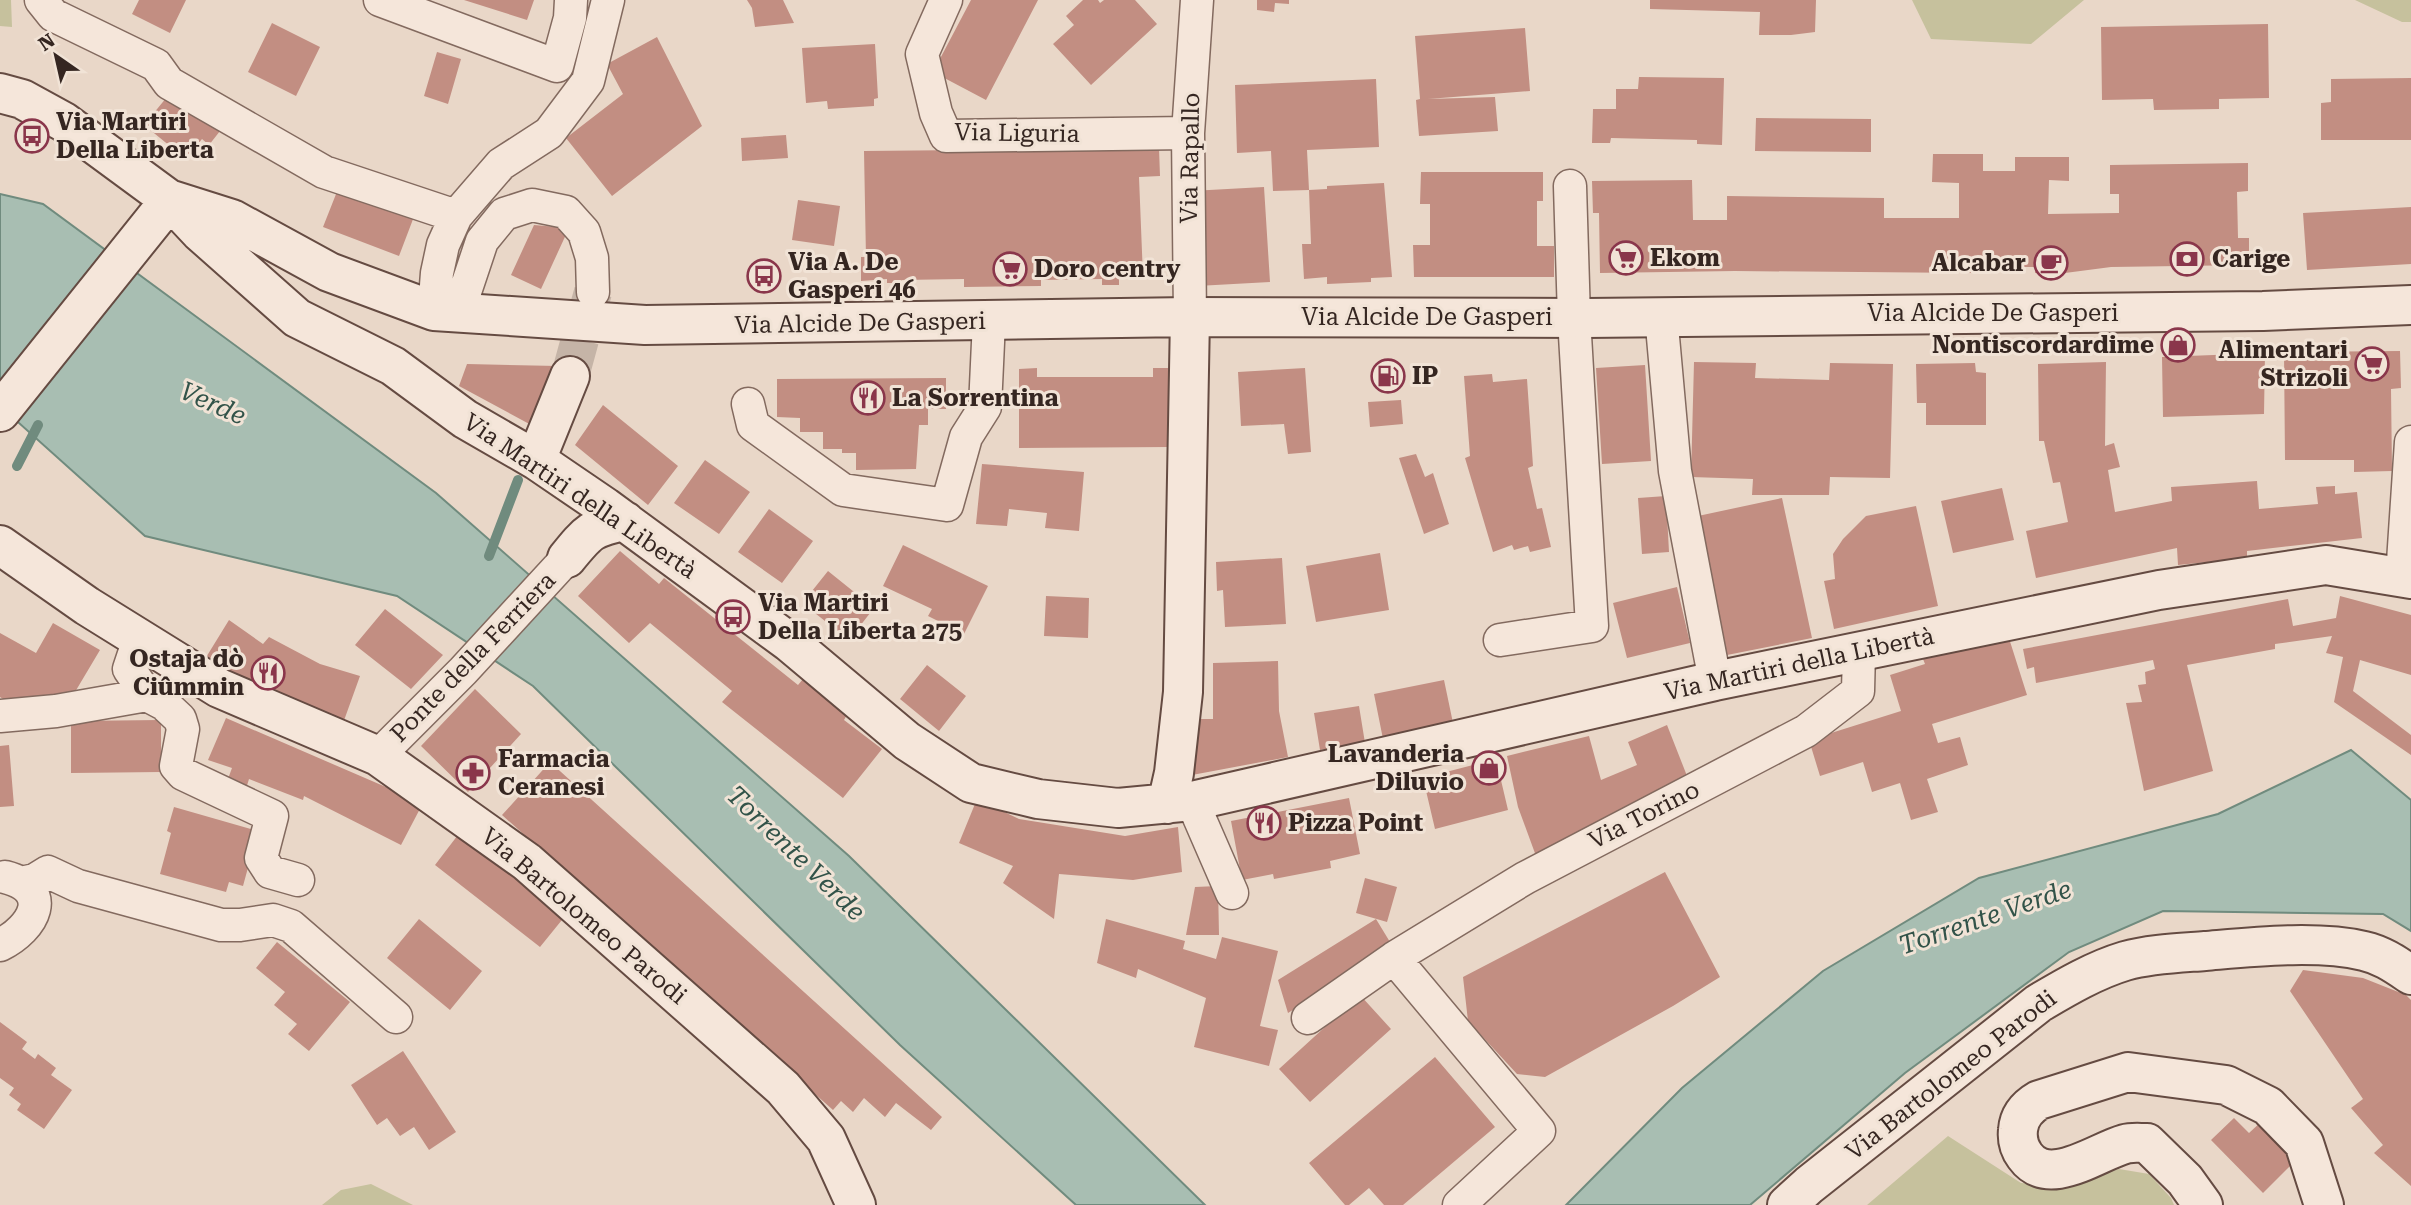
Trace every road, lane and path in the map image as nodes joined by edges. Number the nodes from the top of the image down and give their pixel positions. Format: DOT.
graph roads {
  1 [pos="41,0"];
  2 [pos="380,0"];
  3 [pos="571,0"];
  4 [pos="608,0"];
  5 [pos="946,0"];
  6 [pos="1197,0"];
  7 [pos="0,93"];
  8 [pos="1188,133"];
  9 [pos="1570,186"];
  10 [pos="159,214"];
  11 [pos="456,216"];
  12 [pos="593,292"];
  13 [pos="2411,305"];
  14 [pos="446,312"];
  15 [pos="1661,316"];
  16 [pos="1190,317"];
  17 [pos="1574,318"];
  18 [pos="989,321"];
  19 [pos="570,376"];
  20 [pos="748,404"];
  21 [pos="0,411"];
  22 [pos="2411,442"];
  23 [pos="536,460"];
  24 [pos="578,490"];
  25 [pos="625,521"];
  26 [pos="0,545"];
  27 [pos="575,548"];
  28 [pos="2407,578"];
  29 [pos="139,639"];
  30 [pos="1500,640"];
  31 [pos="1859,651"];
  32 [pos="1715,681"];
  33 [pos="147,695"];
  34 [pos="0,716"];
  35 [pos="379,756"];
  36 [pos="1180,802"];
  37 [pos="10,879"];
  38 [pos="298,880"];
  39 [pos="1233,893"];
  40 [pos="0,945"];
  41 [pos="1394,958"];
  42 [pos="2411,975"];
  43 [pos="396,1017"];
  44 [pos="1308,1018"];
  45 [pos="856,1205"];
  46 [pos="1459,1205"];
  47 [pos="1787,1205"];
  48 [pos="2203,1205"];
  49 [pos="2324,1205"];
  1 -- 11 [label="street"];
  2 -- 3 [label="street"];
  4 -- 11 [label="street"];
  5 -- 8 [label="street, Via Liguria"];
  6 -- 8 [label="street, Via Rapallo"];
  7 -- 10 [label="main road, Via Martiri della Libertà"];
  8 -- 16 [label="street, Via Rapallo"];
  9 -- 17 [label="street, Via Alcide De Gasperi"];
  10 -- 14 [label="main road, Via Alcide De Gasperi"];
  10 -- 21 [label="main road"];
  10 -- 23 [label="main road, Via Martiri della Libertà"];
  11 -- 14 [label="street"];
  12 -- 14 [label="street"];
  13 -- 15 [label="main road, Via Alcide De Gasperi"];
  14 -- 18 [label="main road, Via Alcide De Gasperi"];
  15 -- 17 [label="main road, Via Alcide De Gasperi"];
  15 -- 32 [label="street"];
  16 -- 17 [label="main road, Via Alcide De Gasperi"];
  16 -- 18 [label="main road, Via Alcide De Gasperi"];
  16 -- 36 [label="main road"];
  17 -- 30 [label="street"];
  18 -- 20 [label="street"];
  19 -- 23 [label="main road"];
  22 -- 28 [label="street"];
  23 -- 24 [label="main road, Via Martiri della Libertà"];
  24 -- 25 [label="main road, Via Martiri della Libertà"];
  24 -- 27 [label="main road"];
  25 -- 27 [label="main road"];
  25 -- 36 [label="main road, Via Martiri della Libertà"];
  26 -- 29 [label="main road, Via Bartolomeo Parodi"];
  27 -- 35 [label="street, Ponte della Ferriera"];
  28 -- 31 [label="main road, Via Martiri della Libertà"];
  29 -- 33 [label="street"];
  29 -- 35 [label="main road, Via Bartolomeo Parodi"];
  31 -- 32 [label="main road, Via Martiri della Libertà"];
  31 -- 41 [label="street, Via Torino"];
  32 -- 36 [label="main road, Via Martiri della Libertà"];
  33 -- 34 [label="street"];
  33 -- 38 [label="street"];
  35 -- 45 [label="main road, Via Bartolomeo Parodi"];
  36 -- 39 [label="street"];
  37 -- 40 [label="street"];
  37 -- 43 [label="street"];
  41 -- 44 [label="street, Via Torino"];
  41 -- 46 [label="street"];
  42 -- 47 [label="main road, Via Bartolomeo Parodi"];
  48 -- 49 [label="main road"];
}
